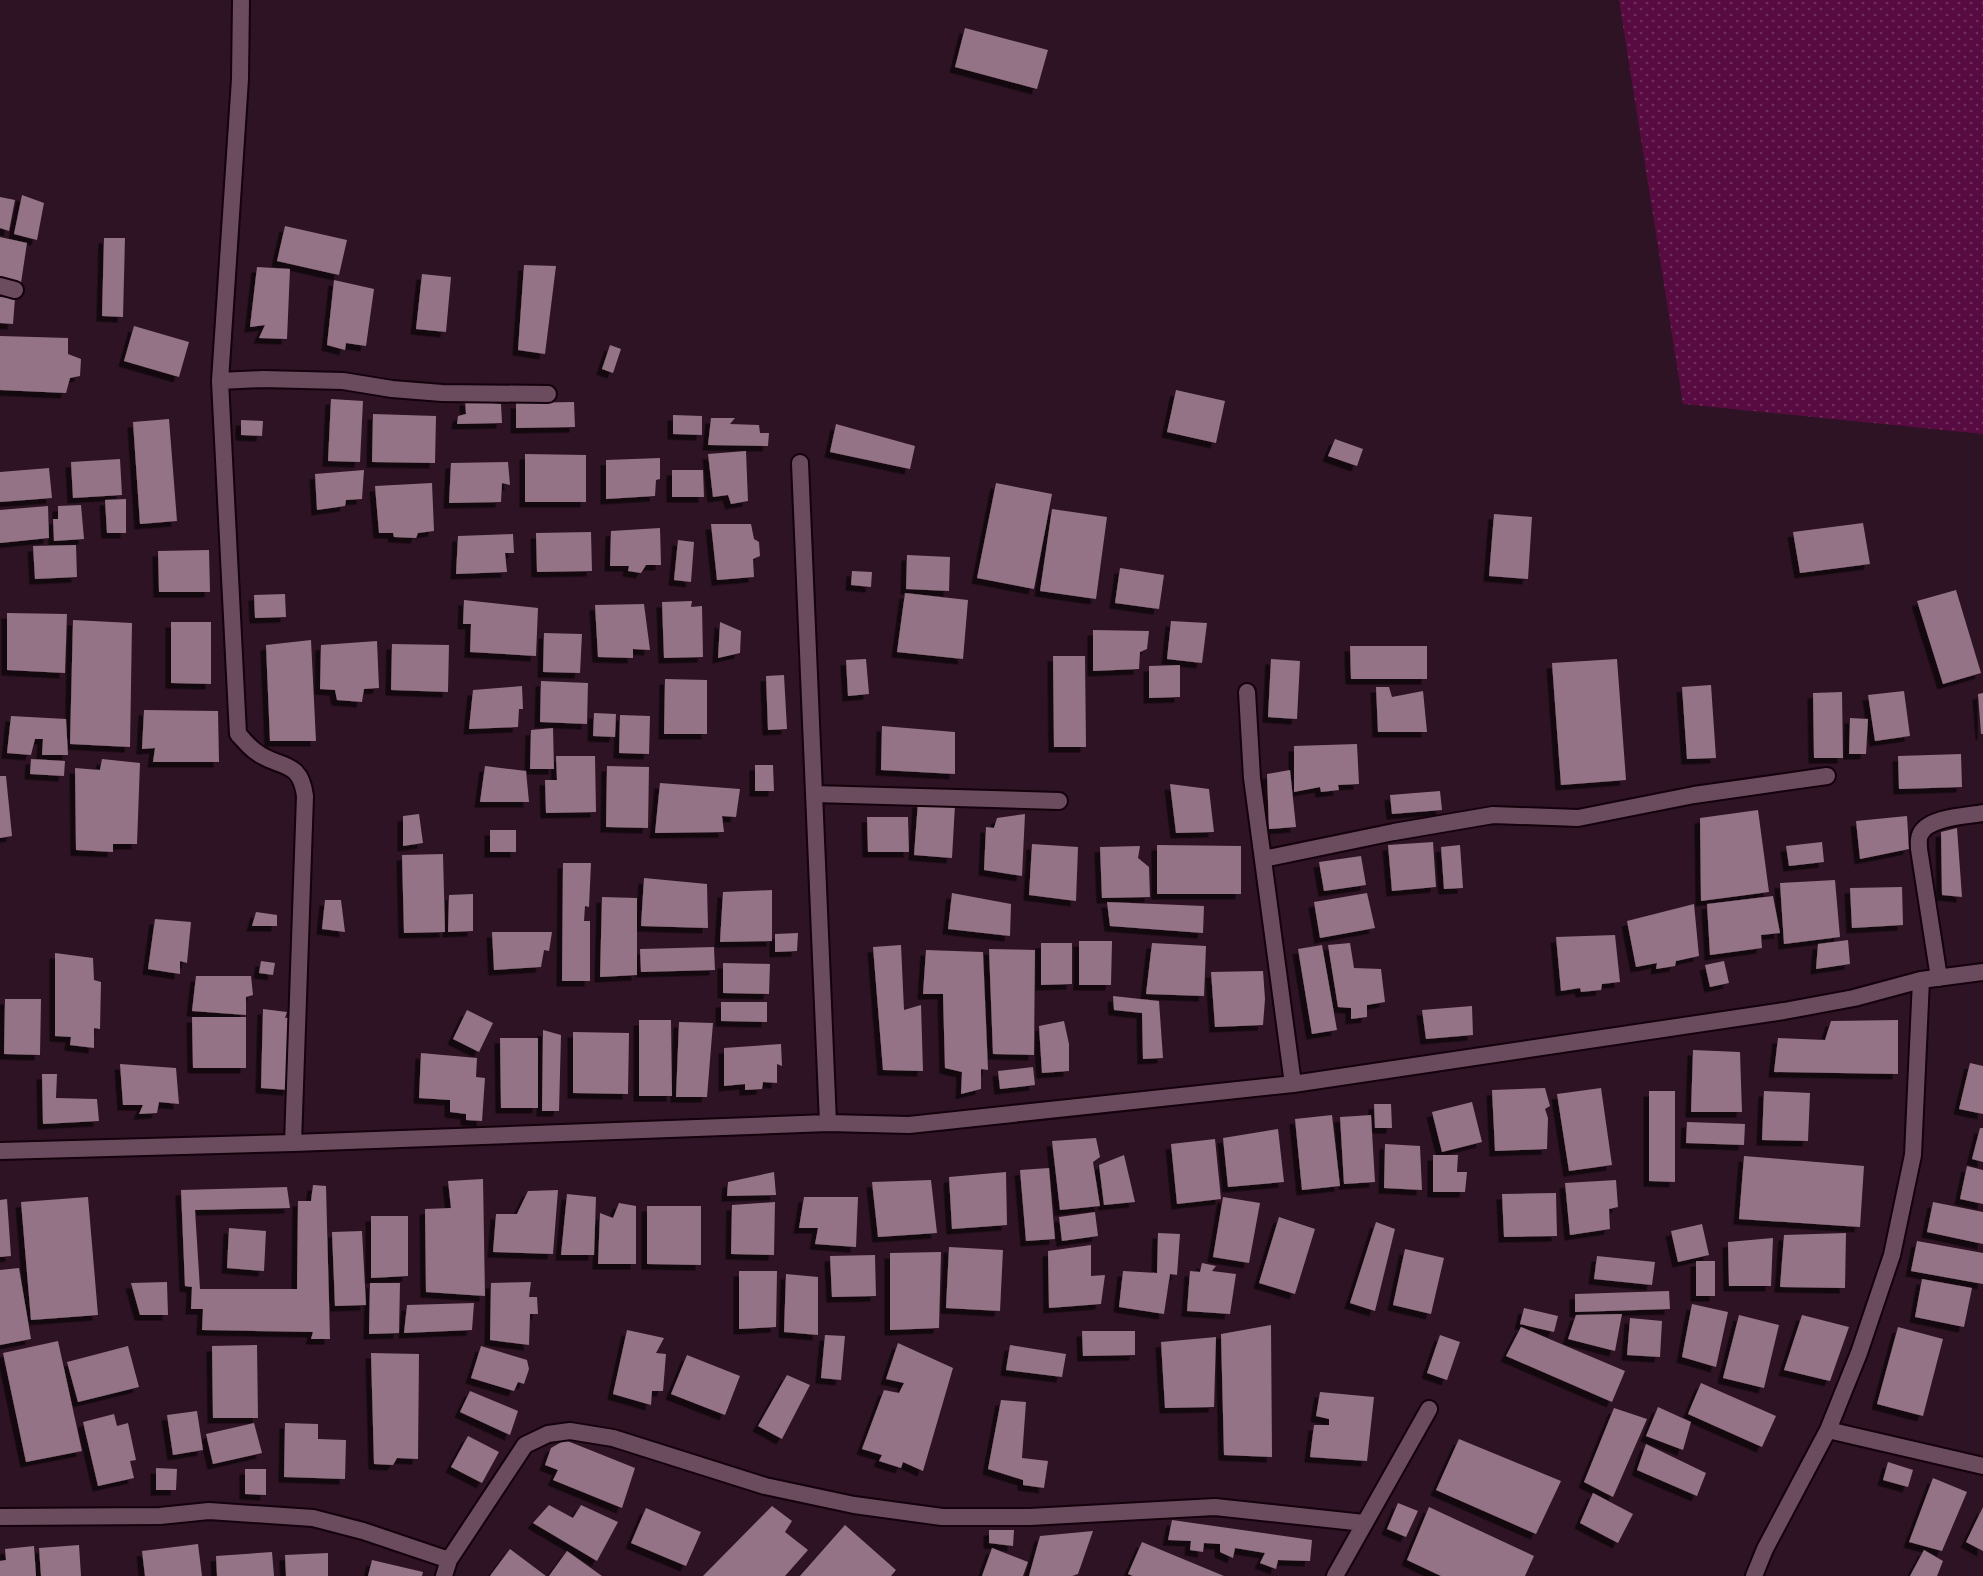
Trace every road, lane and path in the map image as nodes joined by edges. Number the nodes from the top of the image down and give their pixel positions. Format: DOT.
graph roads {
  1 [pos="241,0"];
  2 [pos="220,381"];
  3 [pos="548,394"];
  4 [pos="800,462"];
  5 [pos="1247,692"];
  6 [pos="1827,776"];
  7 [pos="814,794"];
  8 [pos="1059,801"];
  9 [pos="1983,813"];
  10 [pos="1263,859"];
  11 [pos="1983,972"];
  12 [pos="1939,978"];
  13 [pos="1921,980"];
  14 [pos="1293,1084"];
  15 [pos="828,1123"];
  16 [pos="293,1143"];
  17 [pos="0,1151"];
  18 [pos="1429,1409"];
  19 [pos="1828,1430"];
  20 [pos="1983,1466"];
  21 [pos="0,1517"];
  22 [pos="1364,1523"];
  23 [pos="449,1560"];
  24 [pos="444,1576"];
  25 [pos="1335,1576"];
  26 [pos="1754,1576"];
  1 -- 2 [label="street"];
  2 -- 3 [label="street"];
  2 -- 16 [label="street"];
  4 -- 7 [label="street"];
  5 -- 10 [label="street"];
  6 -- 10 [label="street"];
  7 -- 8 [label="street"];
  7 -- 15 [label="street"];
  9 -- 12 [label="street"];
  10 -- 14 [label="street"];
  11 -- 12 [label="street"];
  12 -- 13 [label="street"];
  13 -- 14 [label="street"];
  13 -- 19 [label="street"];
  14 -- 15 [label="street"];
  15 -- 16 [label="street"];
  16 -- 17 [label="street"];
  18 -- 22 [label="street"];
  19 -- 20 [label="street"];
  19 -- 26 [label="street"];
  21 -- 23 [label="street"];
  22 -- 23 [label="street"];
  22 -- 25 [label="street"];
  23 -- 24 [label="street"];
}
